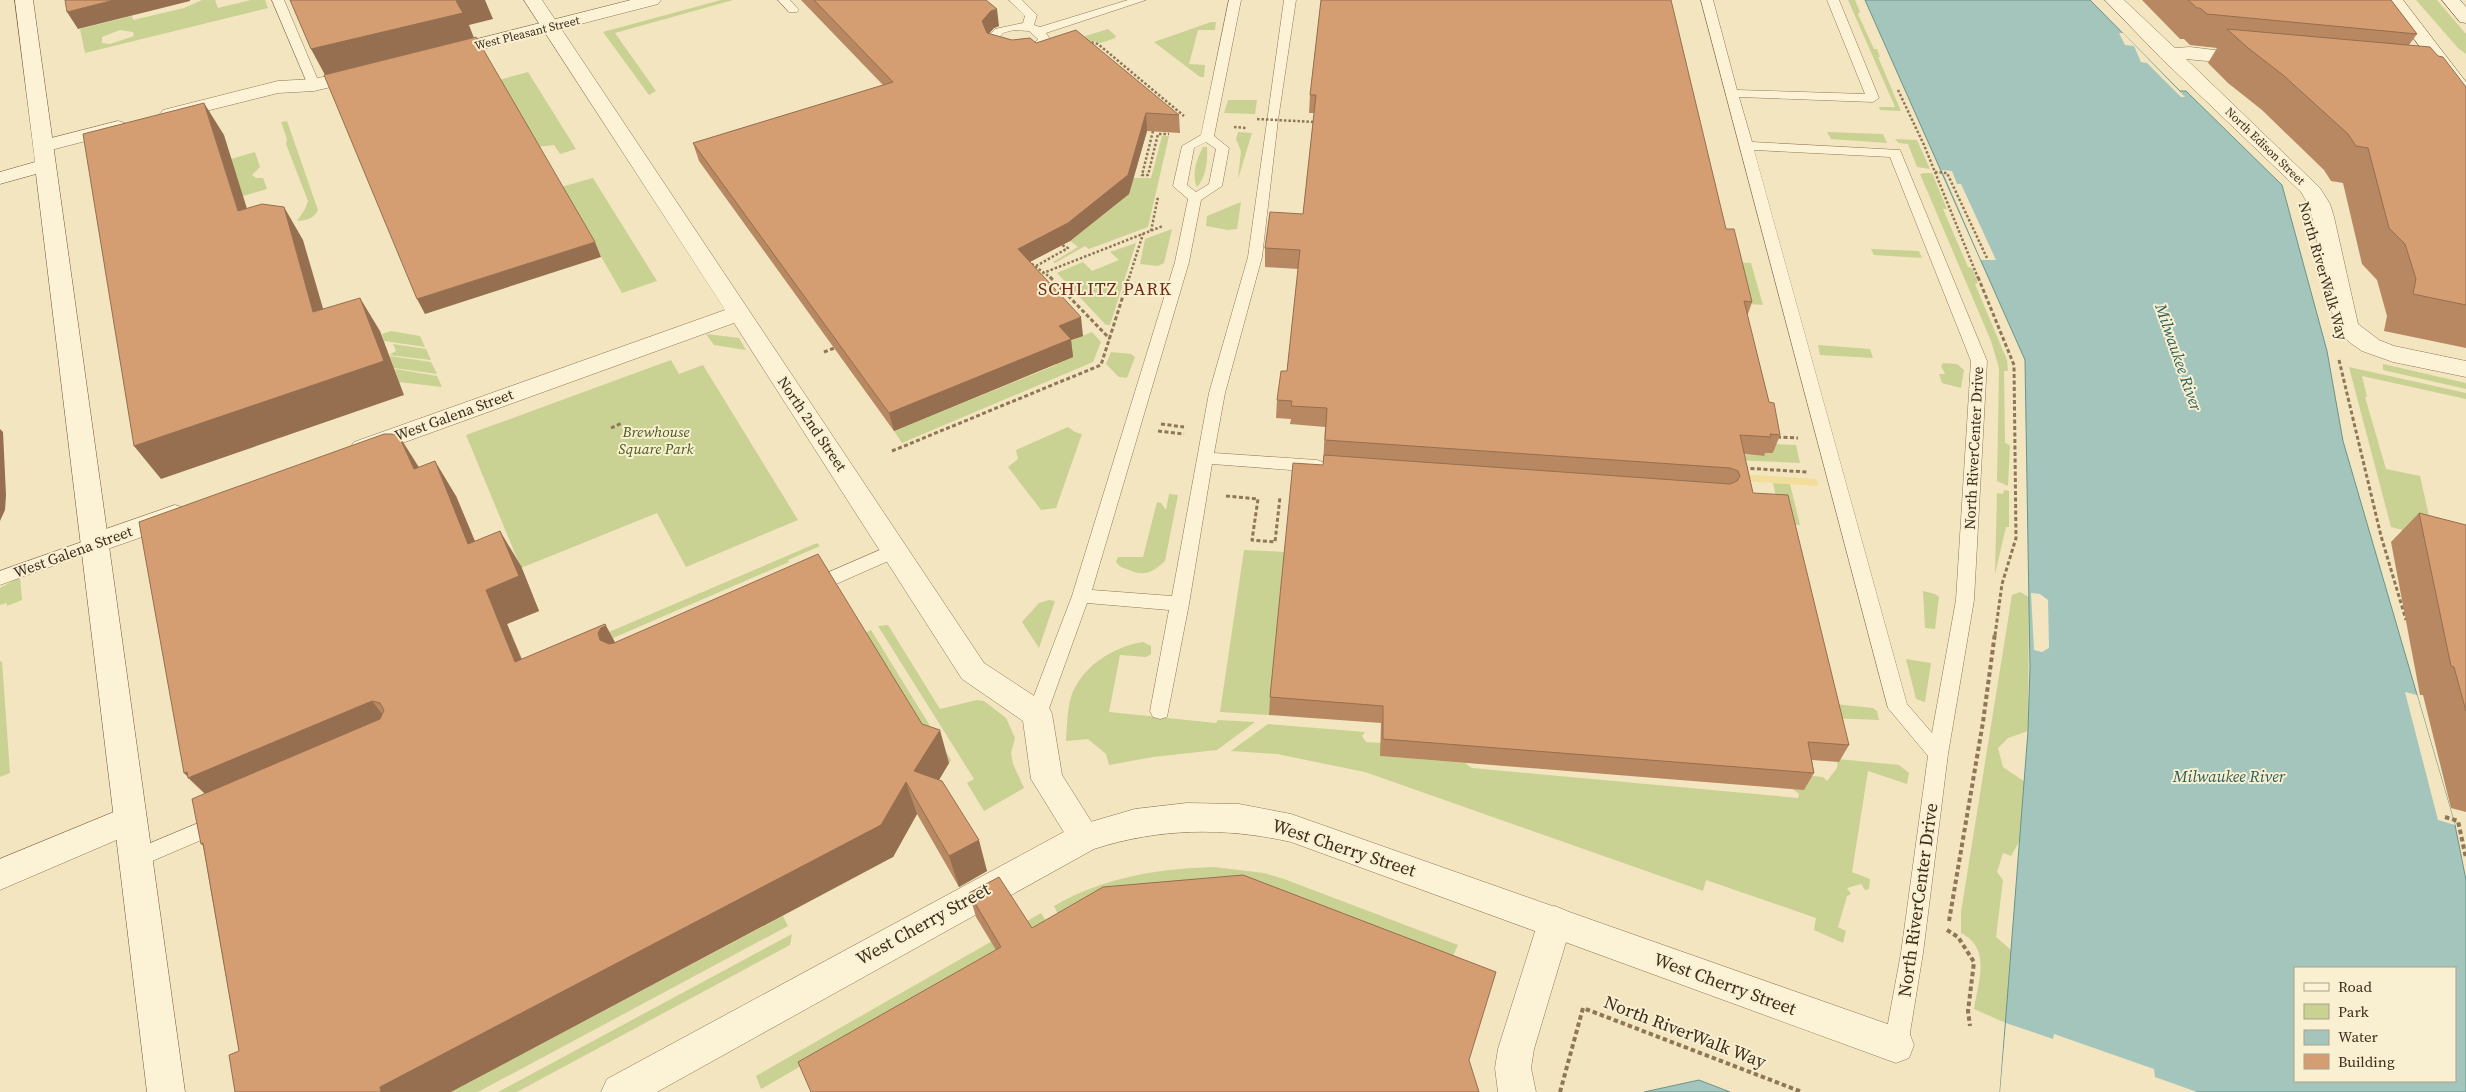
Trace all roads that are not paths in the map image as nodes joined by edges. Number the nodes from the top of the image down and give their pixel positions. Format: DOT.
graph roads {
  1 [pos="24,0"];
  2 [pos="278,0"];
  3 [pos="533,0"];
  4 [pos="652,0"];
  5 [pos="784,0"];
  6 [pos="1015,0"];
  7 [pos="1140,0"];
  8 [pos="1235,0"];
  9 [pos="1290,0"];
  10 [pos="1707,0"];
  11 [pos="1833,0"];
  12 [pos="2114,0"];
  13 [pos="2394,0"];
  14 [pos="2451,0"];
  15 [pos="793,10"];
  16 [pos="2466,18"];
  17 [pos="550,26"];
  18 [pos="1028,27"];
  19 [pos="1040,31"];
  20 [pos="2168,54"];
  21 [pos="431,56"];
  22 [pos="2266,60"];
  23 [pos="382,69"];
  24 [pos="2427,75"];
  25 [pos="2459,77"];
  26 [pos="314,85"];
  27 [pos="1732,93"];
  28 [pos="2466,95"];
  29 [pos="168,132"];
  30 [pos="1207,137"];
  31 [pos="1746,146"];
  32 [pos="38,154"];
  33 [pos="0,178"];
  34 [pos="1195,198"];
  35 [pos="738,313"];
  36 [pos="2466,369"];
  37 [pos="336,457"];
  38 [pos="1205,458"];
  39 [pos="1327,467"];
  40 [pos="200,506"];
  41 [pos="96,543"];
  42 [pos="896,550"];
  43 [pos="0,578"];
  44 [pos="796,594"];
  45 [pos="1081,596"];
  46 [pos="1180,604"];
  47 [pos="1160,711"];
  48 [pos="1038,714"];
  49 [pos="1938,754"];
  50 [pos="237,815"];
  51 [pos="131,819"];
  52 [pos="1085,837"];
  53 [pos="136,859"];
  54 [pos="0,874"];
  55 [pos="1554,922"];
  56 [pos="1896,1045"];
  57 [pos="166,1092"];
  58 [pos="620,1092"];
  59 [pos="1517,1092"];
  1 -- 32 [label="street"];
  2 -- 26 [label="lane"];
  3 -- 17 [label="street, North 2nd Street"];
  4 -- 17 [label="street, West Pleasant Street"];
  5 -- 15 [label="lane"];
  6 -- 18 [label="lane"];
  7 -- 19 [label="lane"];
  8 -- 30 [label="lane"];
  9 -- 38 [label="lane"];
  10 -- 27 [label="lane"];
  11 -- 27 [label="lane"];
  12 -- 20 [label="street, North Edison Street"];
  13 -- 25 [label="street"];
  14 -- 16 [label="street"];
  17 -- 21 [label="street, West Pleasant Street"];
  17 -- 35 [label="street, North 2nd Street"];
  18 -- 19 [label="lane"];
  18 -- 19 [label="lane"];
  20 -- 22 [label="street"];
  20 -- 36 [label="street, North Edison Street"];
  23 -- 26 [label="street"];
  24 -- 25 [label="street"];
  25 -- 28 [label="street"];
  26 -- 29 [label="street"];
  26 -- 32 [label="street"];
  27 -- 31 [label="lane"];
  30 -- 34 [label="lane"];
  30 -- 34 [label="lane"];
  31 -- 49 [label="lane"];
  31 -- 49 [label="lane, North RiverCenter Drive"];
  32 -- 33 [label="street"];
  32 -- 41 [label="street"];
  34 -- 45 [label="lane"];
  35 -- 37 [label="street, West Galena Street"];
  35 -- 42 [label="street, North 2nd Street"];
  38 -- 39 [label="lane"];
  38 -- 46 [label="lane"];
  40 -- 41 [label="street, West Galena Street"];
  41 -- 43 [label="lane, West Galena Street"];
  41 -- 51 [label="street"];
  42 -- 44 [label="lane"];
  42 -- 48 [label="street, North 2nd Street"];
  45 -- 46 [label="lane"];
  45 -- 48 [label="lane"];
  46 -- 47 [label="lane"];
  48 -- 52 [label="street"];
  49 -- 56 [label="lane, North RiverCenter Drive"];
  50 -- 53 [label="lane"];
  51 -- 53 [label="street"];
  51 -- 54 [label="street"];
  52 -- 55 [label="street, West Cherry Street"];
  52 -- 58 [label="street, West Cherry Street"];
  53 -- 57 [label="street"];
  55 -- 56 [label="street, West Cherry Street"];
  55 -- 59 [label="street"];
}
